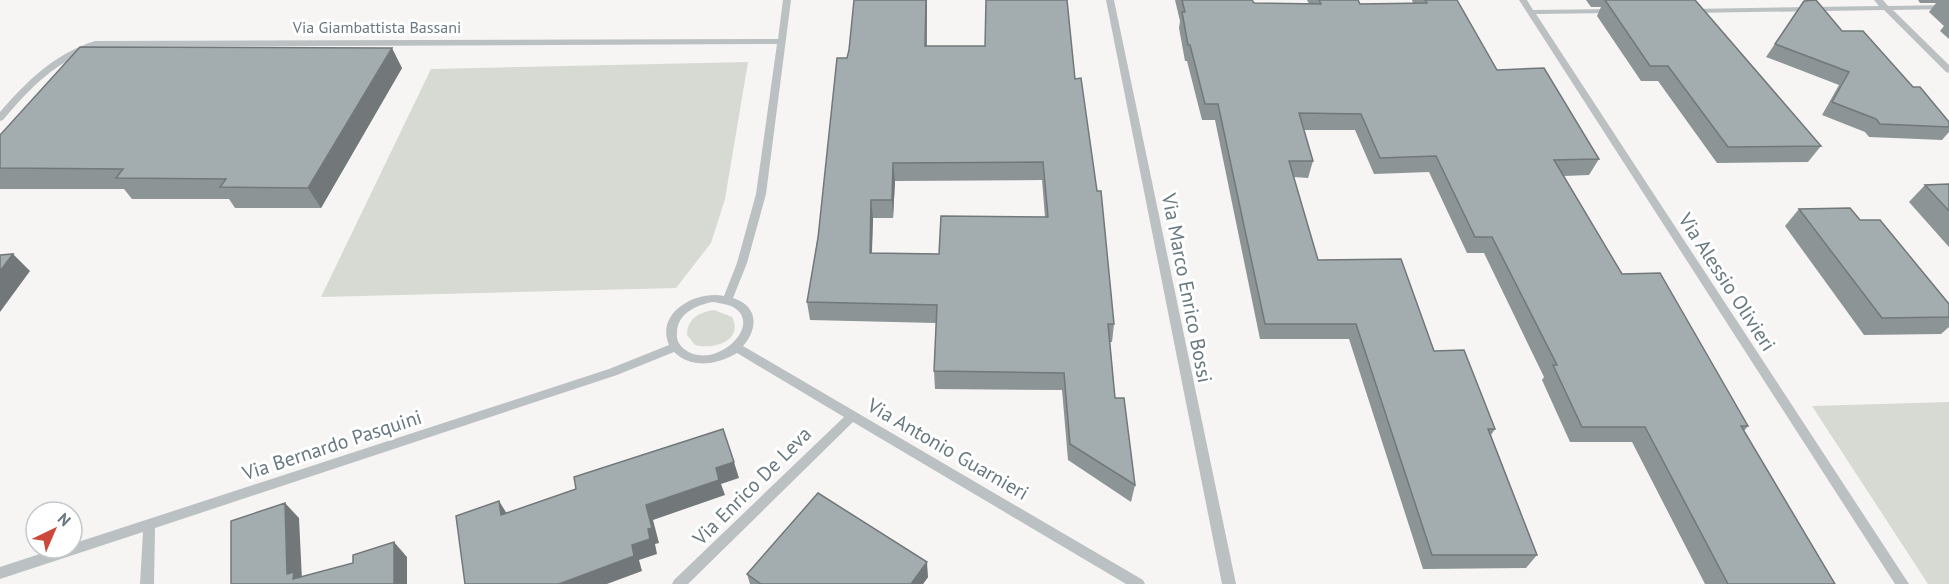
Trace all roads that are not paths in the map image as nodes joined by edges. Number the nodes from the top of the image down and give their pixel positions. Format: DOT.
graph roads {
  1 [pos="787,0"];
  2 [pos="1110,0"];
  3 [pos="1523,0"];
  4 [pos="1878,0"];
  5 [pos="1949,8"];
  6 [pos="1887,9"];
  7 [pos="1625,11"];
  8 [pos="1685,11"];
  9 [pos="1530,12"];
  10 [pos="782,41"];
  11 [pos="1949,70"];
  12 [pos="0,118"];
  13 [pos="728,299"];
  14 [pos="675,347"];
  15 [pos="737,348"];
  16 [pos="852,416"];
  17 [pos="149,526"];
  18 [pos="0,573"];
  19 [pos="147,584"];
  20 [pos="679,584"];
  21 [pos="1138,584"];
  22 [pos="1229,584"];
  23 [pos="1902,584"];
  1 -- 10 [label="street"];
  2 -- 22 [label="street, Via Marco Enrico Bossi"];
  3 -- 9 [label="street, Via Alessio Olivieri"];
  4 -- 6 [label="street"];
  5 -- 6 [label="street"];
  6 -- 8 [label="street"];
  6 -- 11 [label="street"];
  7 -- 9 [label="street"];
  9 -- 23 [label="street, Via Alessio Olivieri"];
  10 -- 12 [label="street, Via Giambattista Bassani"];
  10 -- 13 [label="street"];
  13 -- 14 [label="street"];
  13 -- 15 [label="street"];
  14 -- 15 [label="street"];
  14 -- 17 [label="street, Via Bernardo Pasquini"];
  15 -- 16 [label="street, Via Antonio Guarnieri"];
  16 -- 20 [label="street, Via Enrico De Leva"];
  16 -- 21 [label="street, Via Antonio Guarnieri"];
  17 -- 18 [label="street, Via Bernardo Pasquini"];
  17 -- 19 [label="street"];
}
